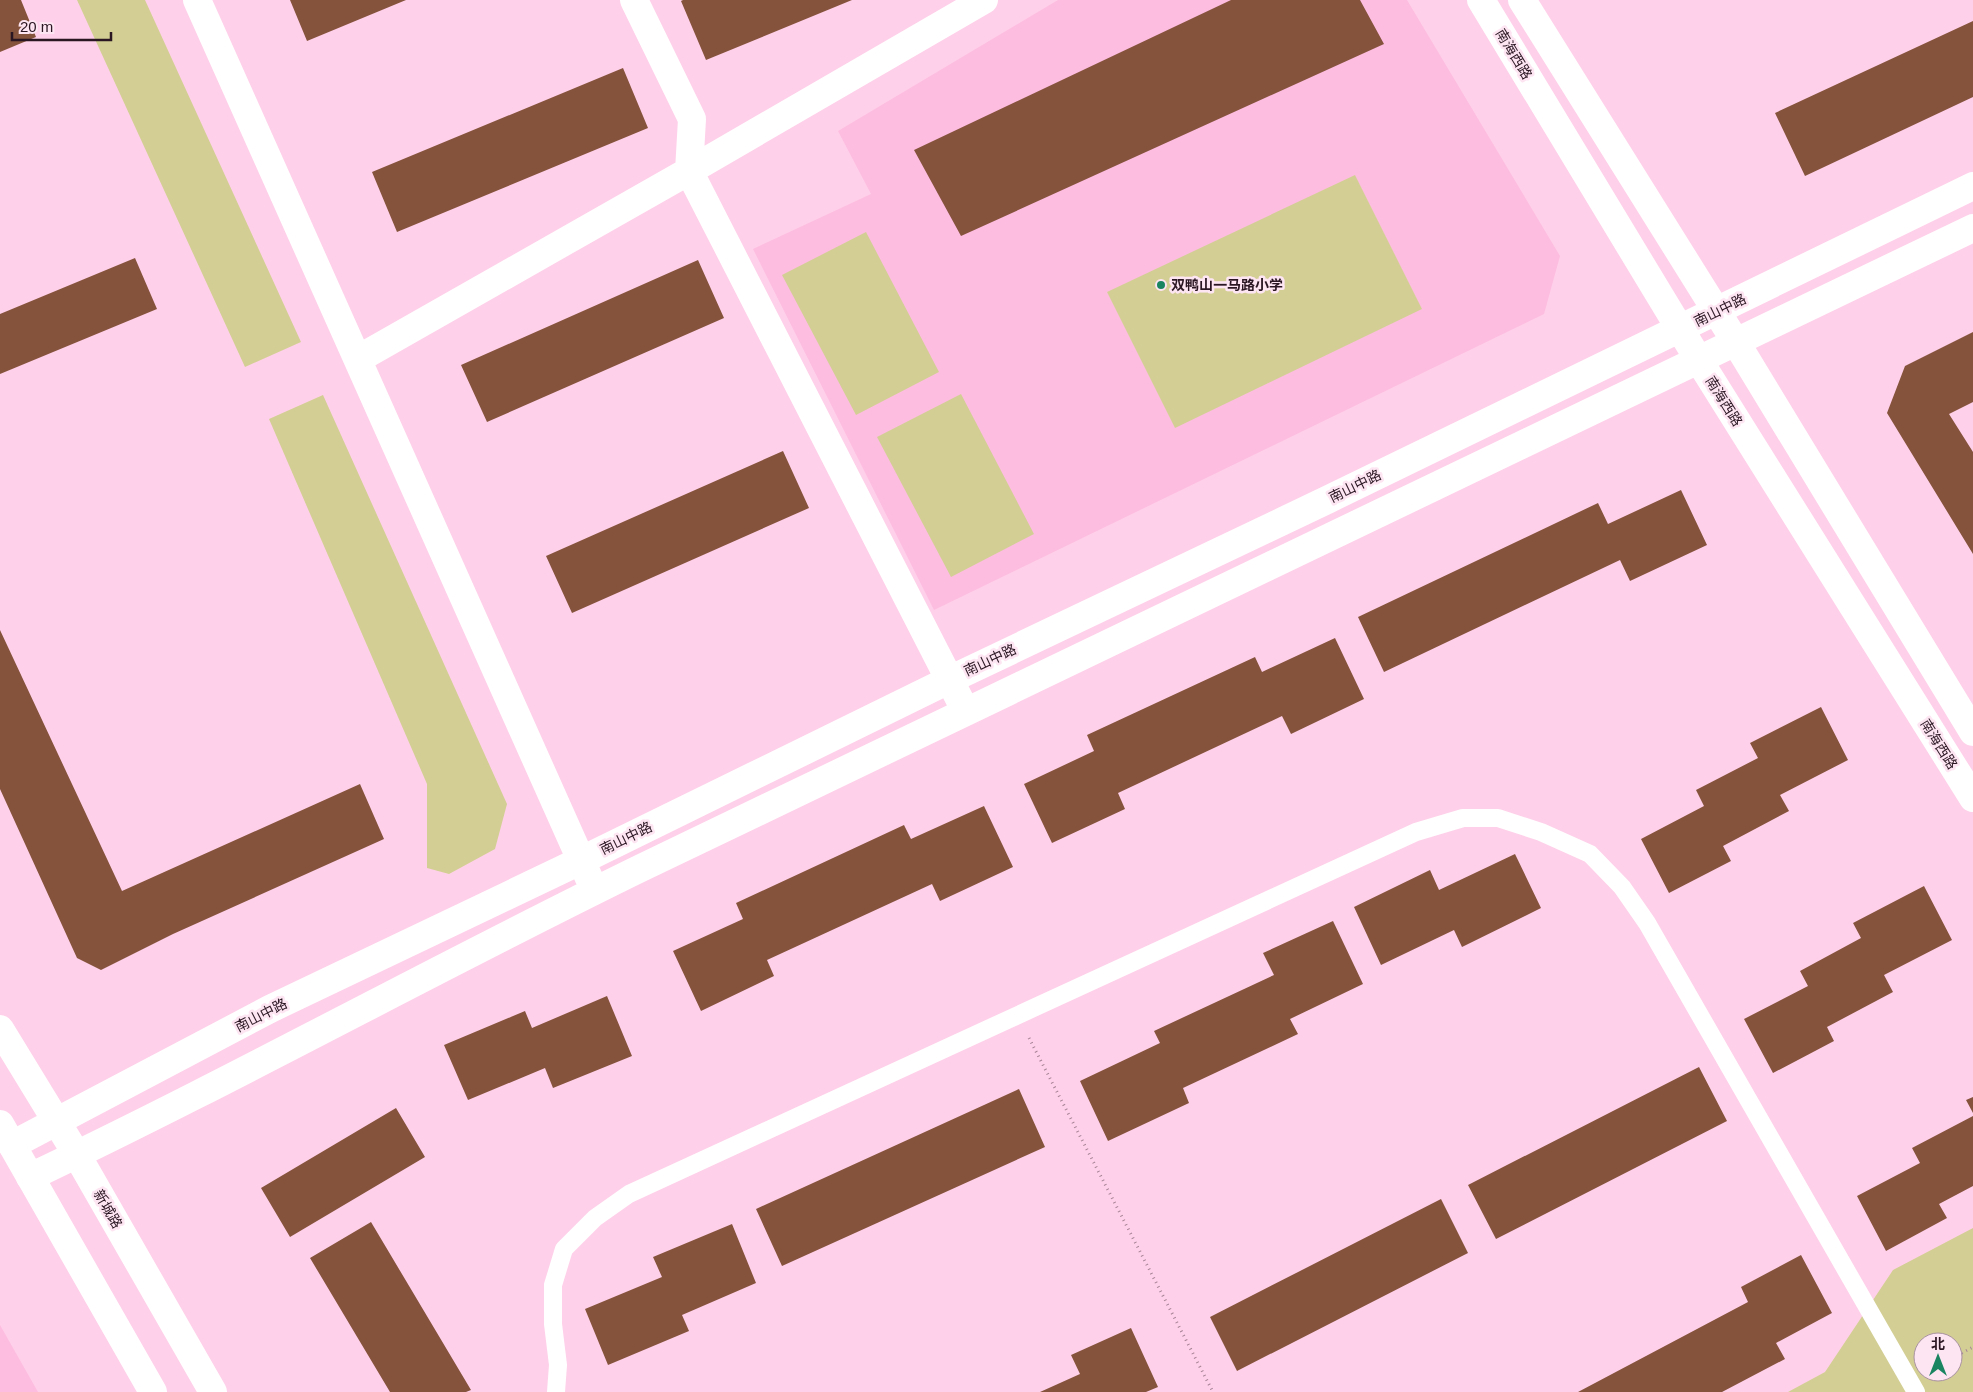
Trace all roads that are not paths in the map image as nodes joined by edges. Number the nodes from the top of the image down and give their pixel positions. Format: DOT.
graph roads {
  1 [pos="197,0"];
  2 [pos="634,0"];
  3 [pos="984,0"];
  4 [pos="1481,0"];
  5 [pos="1522,0"];
  6 [pos="689,171"];
  7 [pos="1973,186"];
  8 [pos="1973,228"];
  9 [pos="1717,312"];
  10 [pos="1680,329"];
  11 [pos="1737,344"];
  12 [pos="358,359"];
  13 [pos="1700,362"];
  14 [pos="949,680"];
  15 [pos="965,710"];
  16 [pos="1973,732"];
  17 [pos="1973,798"];
  18 [pos="580,861"];
  19 [pos="596,890"];
  20 [pos="0,1028"];
  21 [pos="56,1122"];
  22 [pos="6,1135"];
  23 [pos="77,1154"];
  24 [pos="30,1177"];
  25 [pos="152,1392"];
  26 [pos="213,1392"];
  27 [pos="556,1392"];
  28 [pos="1916,1392"];
  1 -- 12 [label="street"];
  2 -- 6 [label="street"];
  3 -- 6 [label="street"];
  4 -- 10 [label="street, 南海西路"];
  5 -- 9 [label="street"];
  6 -- 12 [label="street"];
  6 -- 14 [label="street"];
  7 -- 9 [label="street, 南山中路"];
  8 -- 11 [label="street"];
  9 -- 10 [label="street, 南山中路"];
  9 -- 11 [label="street"];
  10 -- 13 [label="street, 南海西路"];
  10 -- 14 [label="street, 南山中路"];
  11 -- 13 [label="street"];
  11 -- 16 [label="street"];
  12 -- 18 [label="street"];
  13 -- 15 [label="street"];
  13 -- 17 [label="street, 南海西路"];
  14 -- 15 [label="street"];
  14 -- 18 [label="street, 南山中路"];
  15 -- 19 [label="street"];
  18 -- 19 [label="street"];
  18 -- 21 [label="street, 南山中路"];
  19 -- 23 [label="street"];
  20 -- 21 [label="street, 新城路"];
  21 -- 22 [label="street, 南山中路"];
  21 -- 23 [label="street, 新城路"];
  22 -- 24 [label="street"];
  23 -- 24 [label="street"];
  23 -- 26 [label="street, 新城路"];
  24 -- 25 [label="street"];
  27 -- 28 [label="lane"];
}
